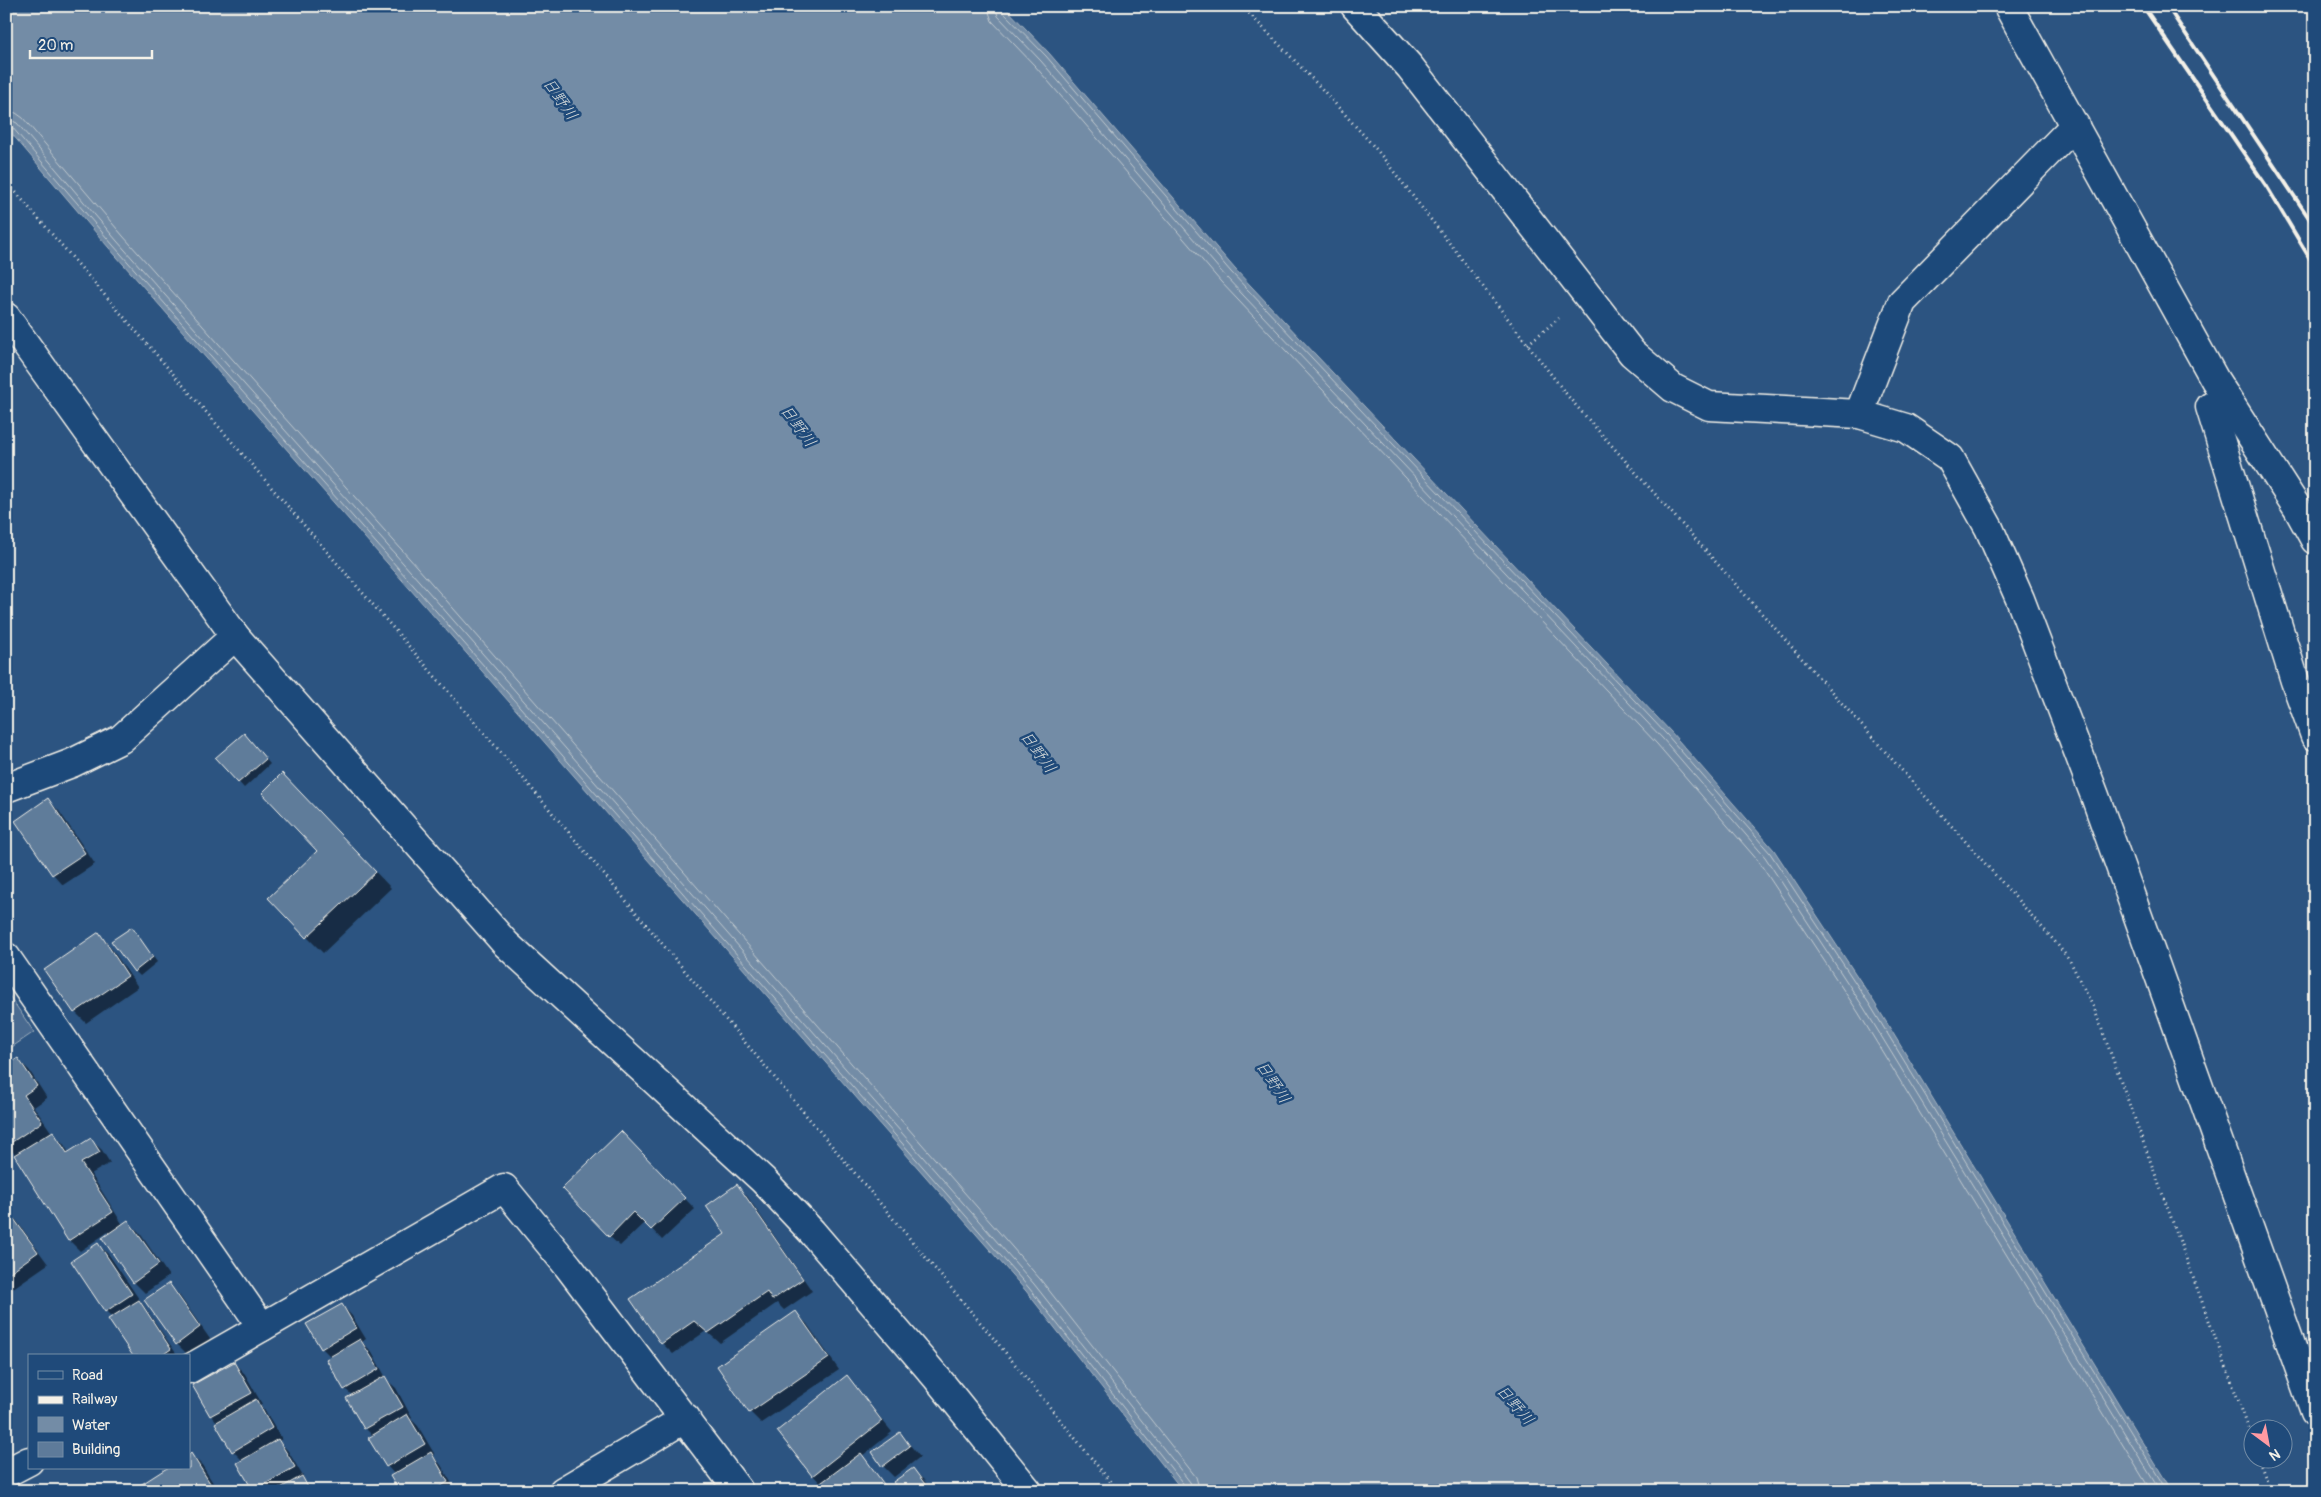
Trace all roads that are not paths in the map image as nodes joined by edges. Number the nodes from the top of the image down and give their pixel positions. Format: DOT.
graph roads {
  1 [pos="1355,6"];
  2 [pos="2008,6"];
  3 [pos="2074,125"];
  4 [pos="6,317"];
  5 [pos="2226,397"];
  6 [pos="1859,414"];
  7 [pos="2315,540"];
  8 [pos="235,636"];
  9 [pos="2315,736"];
  10 [pos="6,788"];
  11 [pos="6,957"];
  12 [pos="262,1327"];
  13 [pos="190,1368"];
  14 [pos="2315,1412"];
  15 [pos="686,1418"];
  16 [pos="28,1462"];
  17 [pos="6,1474"];
  18 [pos="6,1487"];
  19 [pos="9,1491"];
  20 [pos="563,1491"];
  21 [pos="739,1491"];
  22 [pos="1028,1491"];
  1 -- 6 [label="street"];
  2 -- 3 [label="street"];
  3 -- 5 [label="street"];
  3 -- 6 [label="street"];
  4 -- 8 [label="street"];
  5 -- 7 [label="street"];
  5 -- 9 [label="street"];
  6 -- 14 [label="street"];
  8 -- 10 [label="street"];
  8 -- 22 [label="street"];
  11 -- 12 [label="street"];
  12 -- 13 [label="street"];
  12 -- 15 [label="street"];
  15 -- 20 [label="street"];
  15 -- 21 [label="street"];
  16 -- 17 [label="street"];
  18 -- 19 [label="street"];
}
